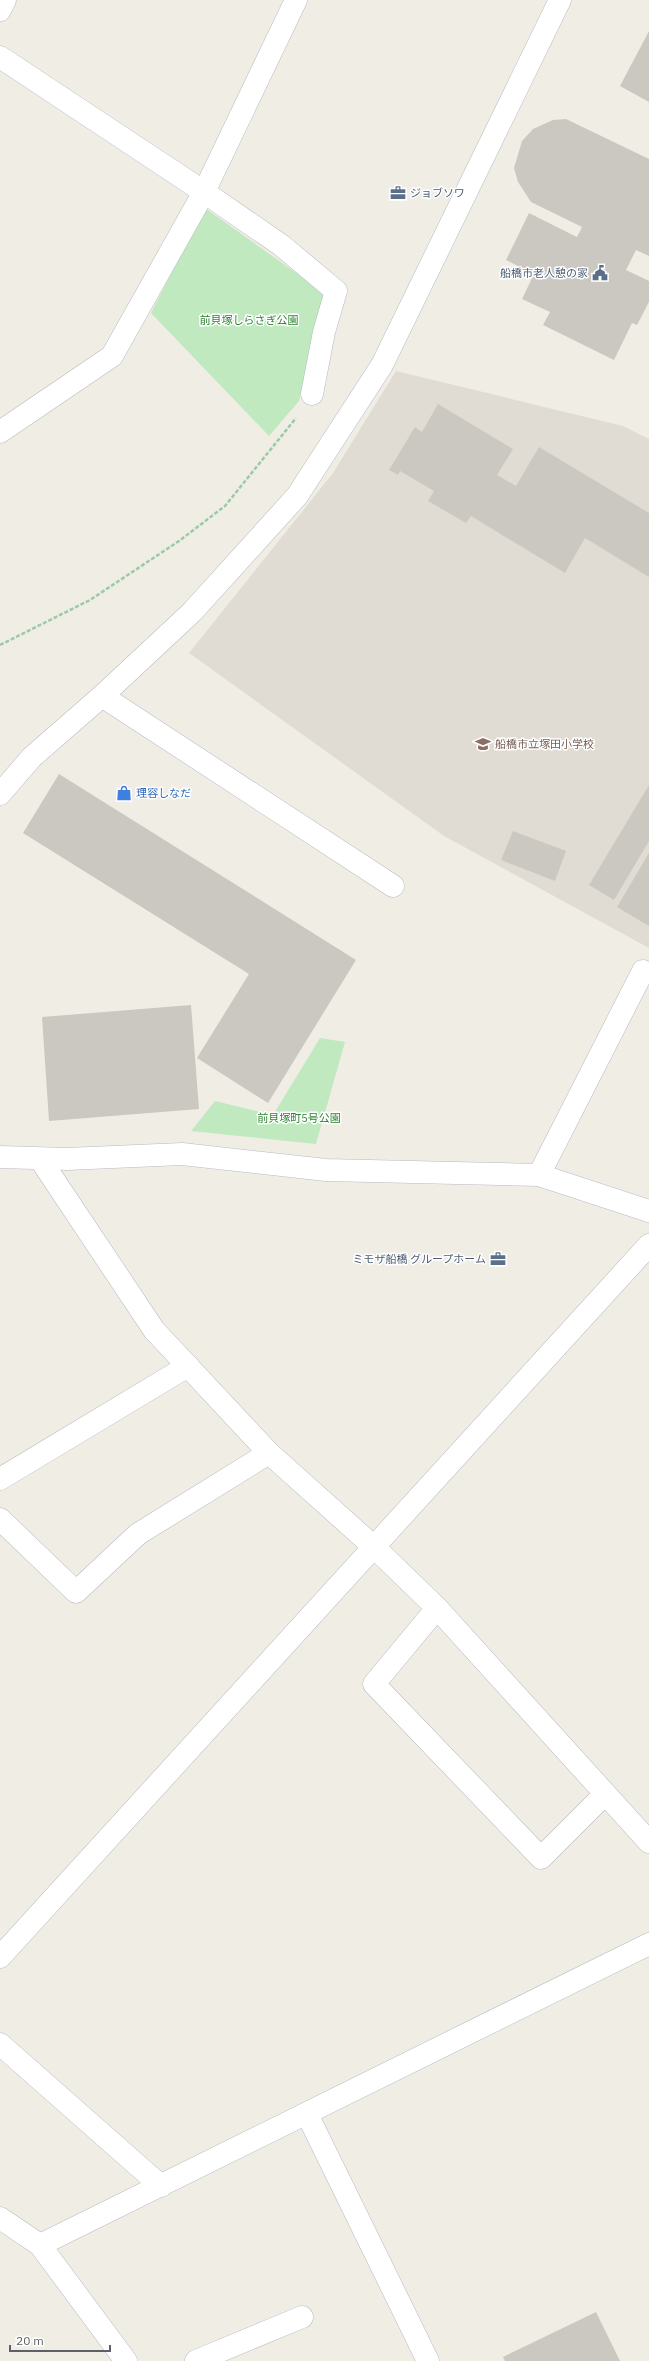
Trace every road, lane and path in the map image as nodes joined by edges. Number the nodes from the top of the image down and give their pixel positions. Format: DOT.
graph roads {
  1 [pos="5,0"];
  2 [pos="296,0"];
  3 [pos="560,0"];
  4 [pos="0,10"];
  5 [pos="0,57"];
  6 [pos="204,192"];
  7 [pos="312,394"];
  8 [pos="0,432"];
  9 [pos="0,645"];
  10 [pos="102,696"];
  11 [pos="0,794"];
  12 [pos="393,886"];
  13 [pos="643,971"];
  14 [pos="0,1157"];
  15 [pos="40,1158"];
  16 [pos="539,1175"];
  17 [pos="649,1211"];
  18 [pos="649,1245"];
  19 [pos="188,1366"];
  20 [pos="269,1453"];
  21 [pos="0,1479"];
  22 [pos="0,1519"];
  23 [pos="374,1547"];
  24 [pos="437,1608"];
  25 [pos="605,1794"];
  26 [pos="649,1842"];
  27 [pos="649,1944"];
  28 [pos="0,1957"];
  29 [pos="0,2044"];
  30 [pos="307,2114"];
  31 [pos="161,2186"];
  32 [pos="0,2218"];
  33 [pos="40,2246"];
  34 [pos="302,2317"];
  35 [pos="126,2361"];
  36 [pos="196,2361"];
  37 [pos="428,2361"];
  1 -- 4 [label="street"];
  2 -- 6 [label="street"];
  3 -- 10 [label="street"];
  5 -- 6 [label="street"];
  6 -- 7 [label="street"];
  6 -- 8 [label="street"];
  7 -- 9 [label="path"];
  10 -- 11 [label="street"];
  10 -- 12 [label="street"];
  13 -- 16 [label="street"];
  14 -- 15 [label="street"];
  15 -- 16 [label="street"];
  15 -- 19 [label="street"];
  16 -- 17 [label="street"];
  18 -- 23 [label="street"];
  19 -- 20 [label="street"];
  19 -- 21 [label="street"];
  20 -- 22 [label="street"];
  20 -- 23 [label="street"];
  23 -- 24 [label="street"];
  23 -- 28 [label="street"];
  24 -- 25 [label="street"];
  24 -- 25 [label="street"];
  25 -- 26 [label="street"];
  27 -- 30 [label="street"];
  29 -- 31 [label="street"];
  30 -- 31 [label="street"];
  30 -- 37 [label="street"];
  31 -- 33 [label="street"];
  32 -- 33 [label="street"];
  33 -- 35 [label="street"];
  34 -- 36 [label="street"];
}
